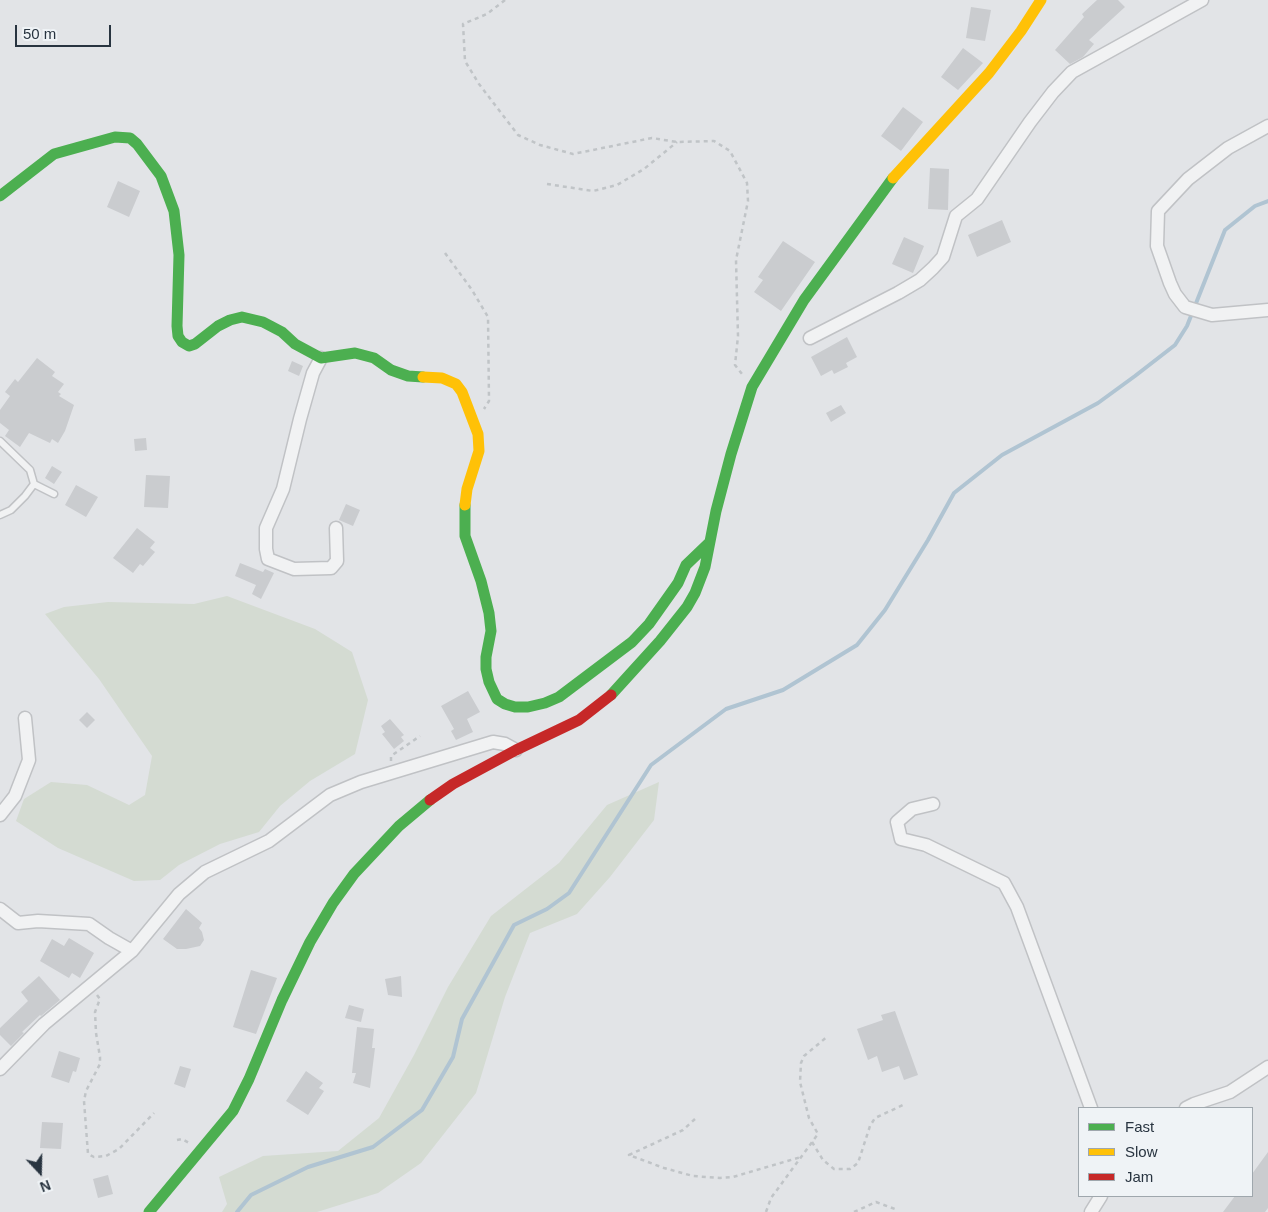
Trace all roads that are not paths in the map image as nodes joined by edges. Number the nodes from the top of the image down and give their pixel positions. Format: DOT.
graph roads {
  1 [pos="1041,0"];
  2 [pos="1202,0"];
  3 [pos="1268,126"];
  4 [pos="0,196"];
  5 [pos="1268,310"];
  6 [pos="810,338"];
  7 [pos="321,358"];
  8 [pos="0,440"];
  9 [pos="34,484"];
  10 [pos="54,494"];
  11 [pos="0,515"];
  12 [pos="336,528"];
  13 [pos="710,542"];
  14 [pos="26,718"];
  15 [pos="516,750"];
  16 [pos="933,804"];
  17 [pos="0,815"];
  18 [pos="0,909"];
  19 [pos="132,950"];
  20 [pos="1268,1067"];
  21 [pos="0,1069"];
  22 [pos="1090,1107"];
  23 [pos="1188,1107"];
  24 [pos="1099,1197"];
  25 [pos="149,1212"];
  26 [pos="1091,1212"];
  1 -- 13 [label="main road"];
  2 -- 6 [label="street"];
  3 -- 5 [label="street"];
  4 -- 7 [label="main road"];
  7 -- 12 [label="street"];
  7 -- 13 [label="main road"];
  8 -- 9 [label="lane"];
  9 -- 10 [label="lane"];
  9 -- 11 [label="lane"];
  13 -- 15 [label="main road"];
  14 -- 17 [label="street"];
  15 -- 19 [label="street"];
  15 -- 25 [label="main road"];
  16 -- 22 [label="street"];
  18 -- 19 [label="street"];
  19 -- 21 [label="street"];
  20 -- 23 [label="street"];
  24 -- 26 [label="street"];
}
